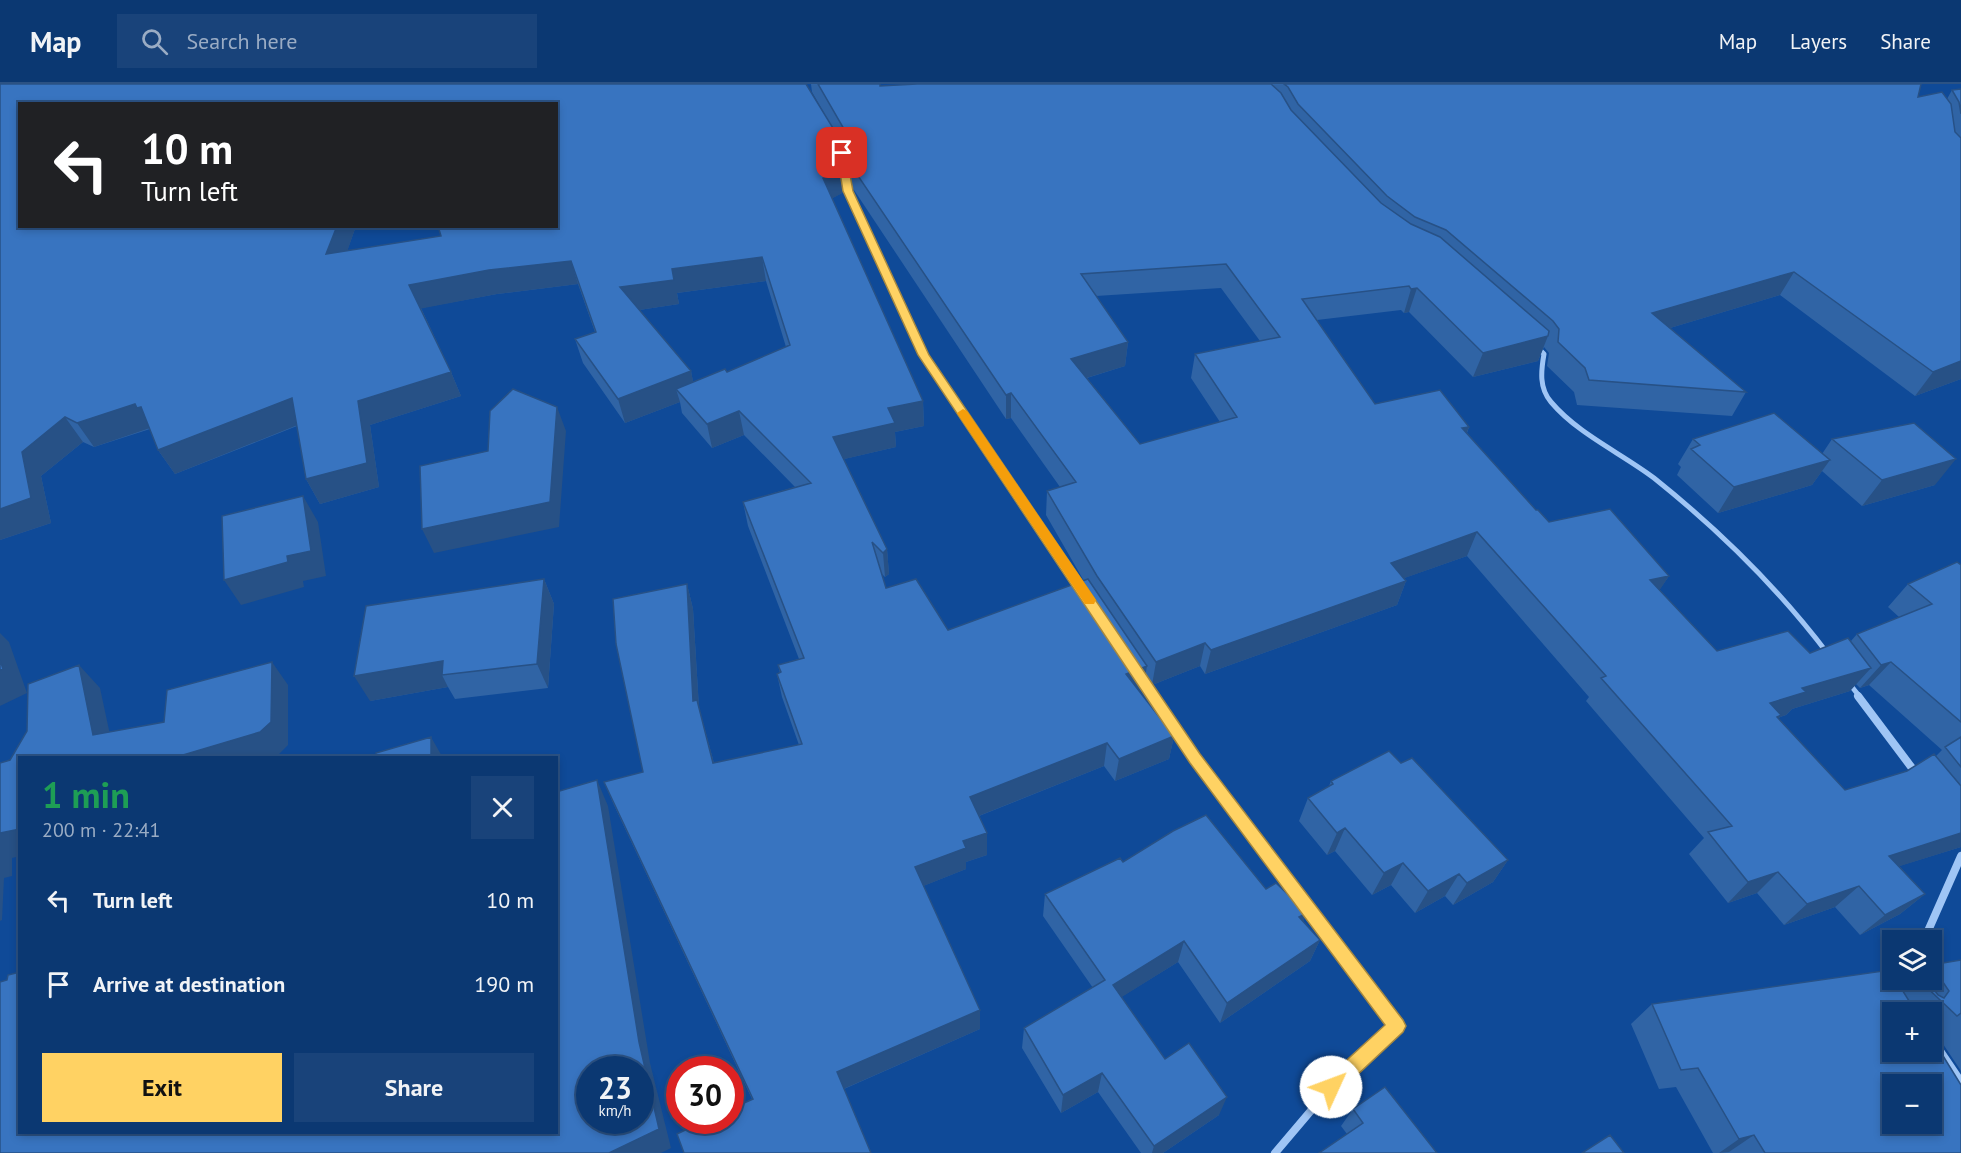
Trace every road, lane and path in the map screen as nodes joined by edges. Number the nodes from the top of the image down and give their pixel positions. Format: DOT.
graph roads {
  1 [pos="830,134"];
  2 [pos="1536,346"];
  3 [pos="1089,600"];
  4 [pos="1832,659"];
  5 [pos="1135,669"];
  6 [pos="1846,678"];
  7 [pos="1917,774"];
  8 [pos="1961,856"];
  9 [pos="1928,930"];
  10 [pos="1942,1054"];
  11 [pos="1961,1082"];
  12 [pos="1275,1153"];
  1 -- 3 [label="street"];
  2 -- 4 [label="street"];
  5 -- 12 [label="street"];
  6 -- 7 [label="street"];
  8 -- 9 [label="street"];
  10 -- 11 [label="street"];
}
